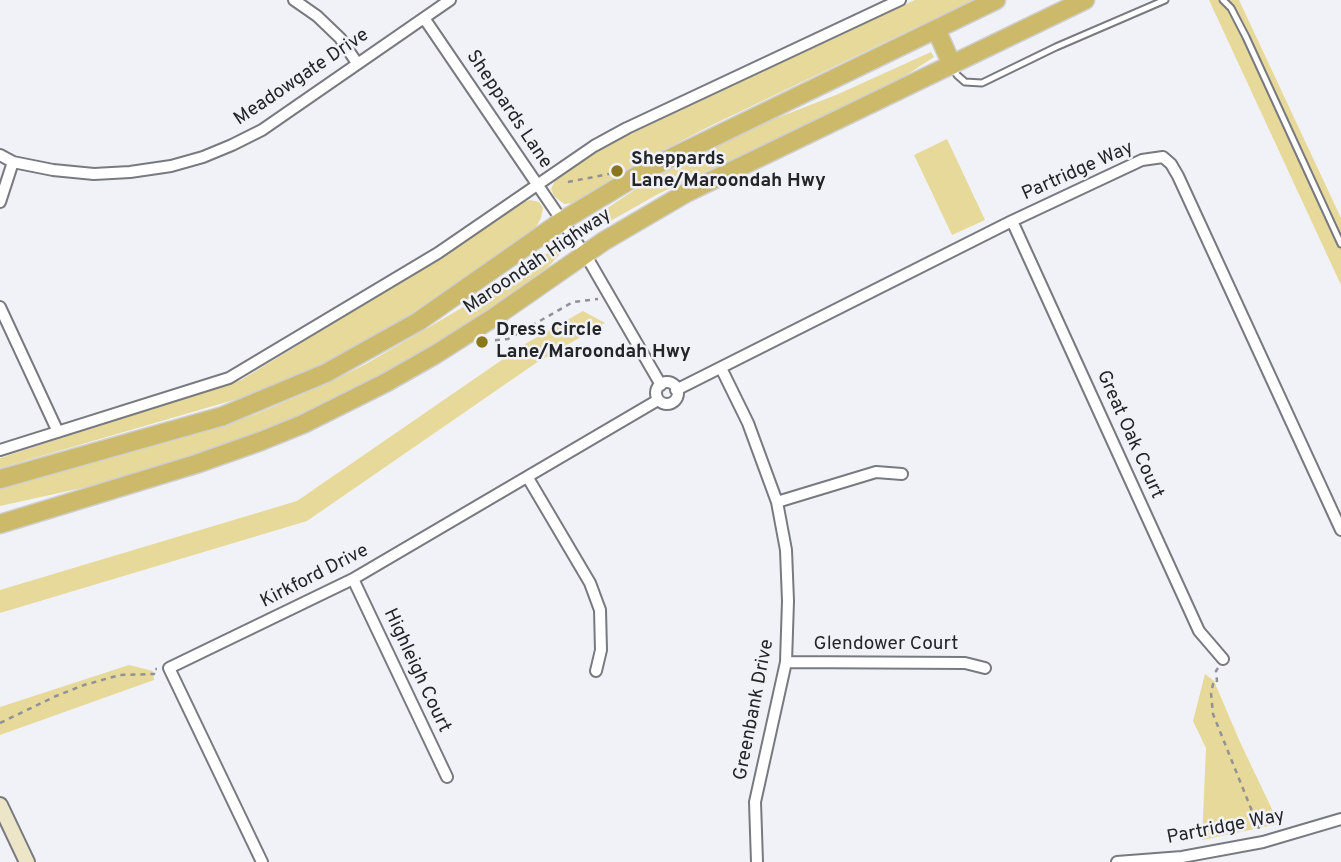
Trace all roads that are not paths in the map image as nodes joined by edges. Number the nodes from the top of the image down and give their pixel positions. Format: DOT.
graph roads {
  1 [pos="294,0"];
  2 [pos="450,0"];
  3 [pos="900,0"];
  4 [pos="996,0"];
  5 [pos="1085,0"];
  6 [pos="1165,0"];
  7 [pos="1223,0"];
  8 [pos="424,18"];
  9 [pos="936,29"];
  10 [pos="357,64"];
  11 [pos="952,65"];
  12 [pos="0,155"];
  13 [pos="13,162"];
  14 [pos="538,185"];
  15 [pos="0,202"];
  16 [pos="562,221"];
  17 [pos="1012,221"];
  18 [pos="1341,244"];
  19 [pos="585,254"];
  20 [pos="0,307"];
  21 [pos="721,368"];
  22 [pos="661,385"];
  23 [pos="676,390"];
  24 [pos="658,400"];
  25 [pos="58,432"];
  26 [pos="0,450"];
  27 [pos="902,474"];
  28 [pos="528,478"];
  29 [pos="0,479"];
  30 [pos="777,502"];
  31 [pos="4,523"];
  32 [pos="1341,530"];
  33 [pos="353,579"];
  34 [pos="1223,659"];
  35 [pos="786,662"];
  36 [pos="985,668"];
  37 [pos="596,671"];
  38 [pos="447,777"];
  39 [pos="0,805"];
  40 [pos="1341,819"];
  41 [pos="1183,860"];
  42 [pos="23,861"];
  43 [pos="262,862"];
  44 [pos="756,862"];
  45 [pos="767,862"];
  46 [pos="1117,862"];
  1 -- 10 [label="street"];
  2 -- 8 [label="street, Meadowgate Drive"];
  3 -- 14 [label="street"];
  4 -- 9 [label="highway, Maroondah Highway"];
  5 -- 11 [label="highway, Maroondah Highway"];
  6 -- 11 [label="lane"];
  7 -- 18 [label="lane"];
  8 -- 10 [label="street, Meadowgate Drive"];
  8 -- 14 [label="street, Sheppards Lane"];
  9 -- 11 [label="highway"];
  9 -- 16 [label="highway, Maroondah Highway"];
  10 -- 13 [label="street, Meadowgate Drive"];
  11 -- 19 [label="highway, Maroondah Highway"];
  12 -- 13 [label="street, Meadowgate Drive"];
  13 -- 15 [label="street"];
  14 -- 16 [label="street, Sheppards Lane"];
  14 -- 25 [label="street"];
  16 -- 19 [label="street, Sheppards Lane"];
  16 -- 29 [label="highway, Maroondah Highway"];
  17 -- 21 [label="street, Partridge Way"];
  17 -- 32 [label="street, Partridge Way"];
  17 -- 34 [label="street, Great Oak Court"];
  19 -- 22 [label="street, Sheppards Lane"];
  19 -- 31 [label="highway, Maroondah Highway"];
  20 -- 25 [label="street"];
  21 -- 23 [label="street, Partridge Way"];
  21 -- 30 [label="street, Greenbank Drive"];
  22 -- 23 [label="street"];
  22 -- 24 [label="street"];
  23 -- 24 [label="street"];
  24 -- 28 [label="street, Kirkford Drive"];
  25 -- 26 [label="street"];
  27 -- 30 [label="street"];
  28 -- 33 [label="street, Kirkford Drive"];
  28 -- 37 [label="street"];
  30 -- 35 [label="street, Greenbank Drive"];
  33 -- 38 [label="street, Highleigh Court"];
  33 -- 43 [label="street, Kirkford Drive"];
  35 -- 36 [label="street, Glendower Court"];
  35 -- 44 [label="street, Greenbank Drive"];
  39 -- 42 [label="main road"];
  40 -- 41 [label="street, Partridge Way"];
  41 -- 46 [label="street, Partridge Way"];
  44 -- 45 [label="street"];
}
